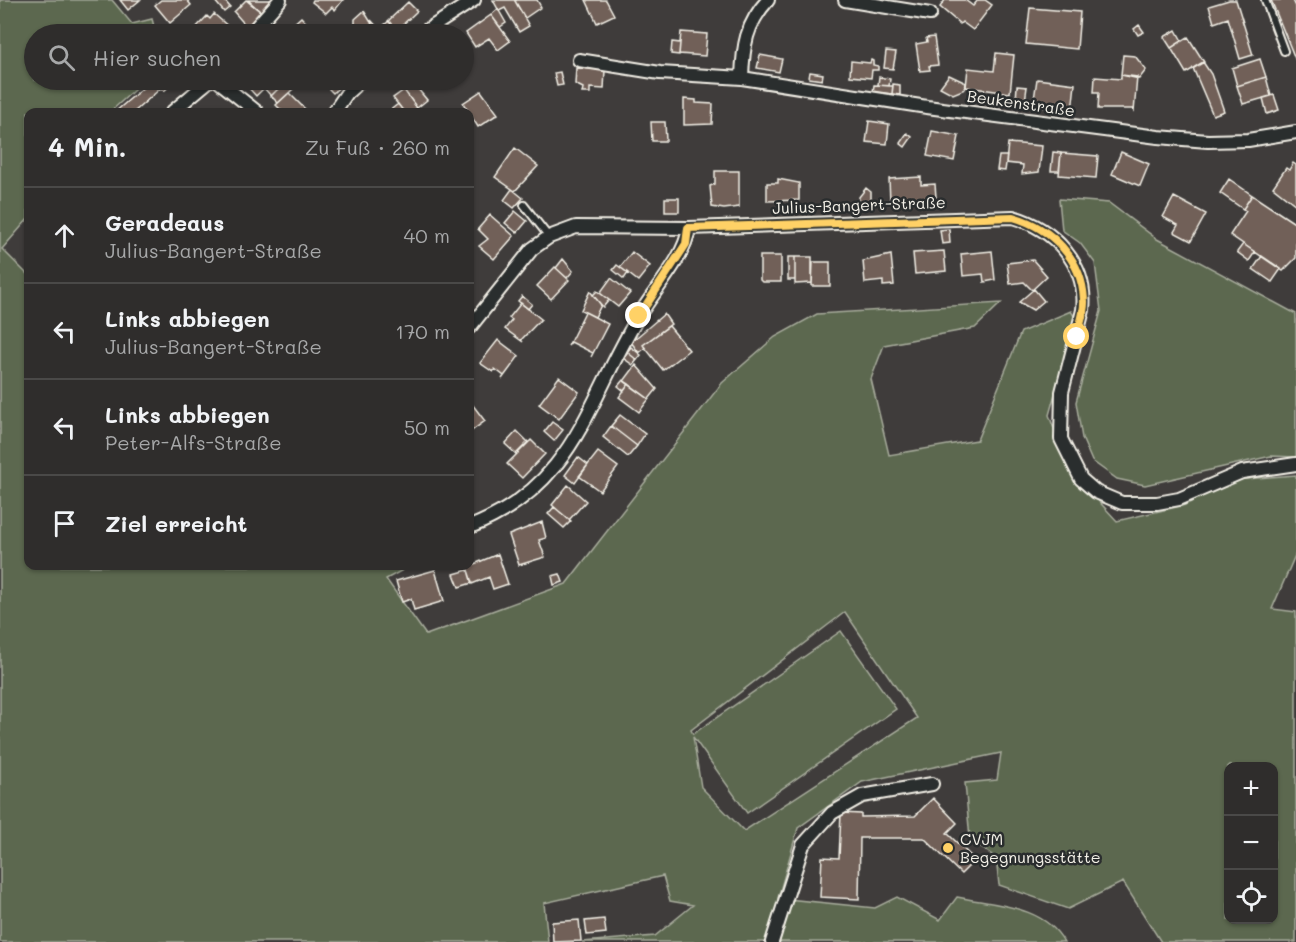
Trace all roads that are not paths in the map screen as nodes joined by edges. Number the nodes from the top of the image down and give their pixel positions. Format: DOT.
graph roads {
  1 [pos="280,0"];
  2 [pos="474,0"];
  3 [pos="768,0"];
  4 [pos="845,0"];
  5 [pos="1265,0"];
  6 [pos="930,14"];
  7 [pos="259,24"];
  8 [pos="437,24"];
  9 [pos="1284,51"];
  10 [pos="579,60"];
  11 [pos="742,78"];
  12 [pos="198,90"];
  13 [pos="230,90"];
  14 [pos="350,90"];
  15 [pos="177,108"];
  16 [pos="252,108"];
  17 [pos="337,108"];
  18 [pos="1296,132"];
  19 [pos="525,206"];
  20 [pos="688,228"];
  21 [pos="549,237"];
  22 [pos="474,322"];
  23 [pos="1296,464"];
  24 [pos="474,526"];
  25 [pos="932,784"];
  26 [pos="772,942"];
  1 -- 7 [label="street"];
  2 -- 8 [label="street"];
  3 -- 11 [label="street"];
  4 -- 6 [label="street"];
  5 -- 9 [label="lane"];
  10 -- 11 [label="street, Beukenstraße"];
  11 -- 18 [label="street, Beukenstraße"];
  12 -- 15 [label="street"];
  13 -- 16 [label="street"];
  14 -- 17 [label="street"];
  19 -- 21 [label="lane"];
  20 -- 21 [label="street, Julius-Bangert-Straße"];
  20 -- 23 [label="street, Julius-Bangert-Straße"];
  20 -- 24 [label="street"];
  21 -- 22 [label="street, Julius-Bangert-Straße"];
  25 -- 26 [label="street"];
}
